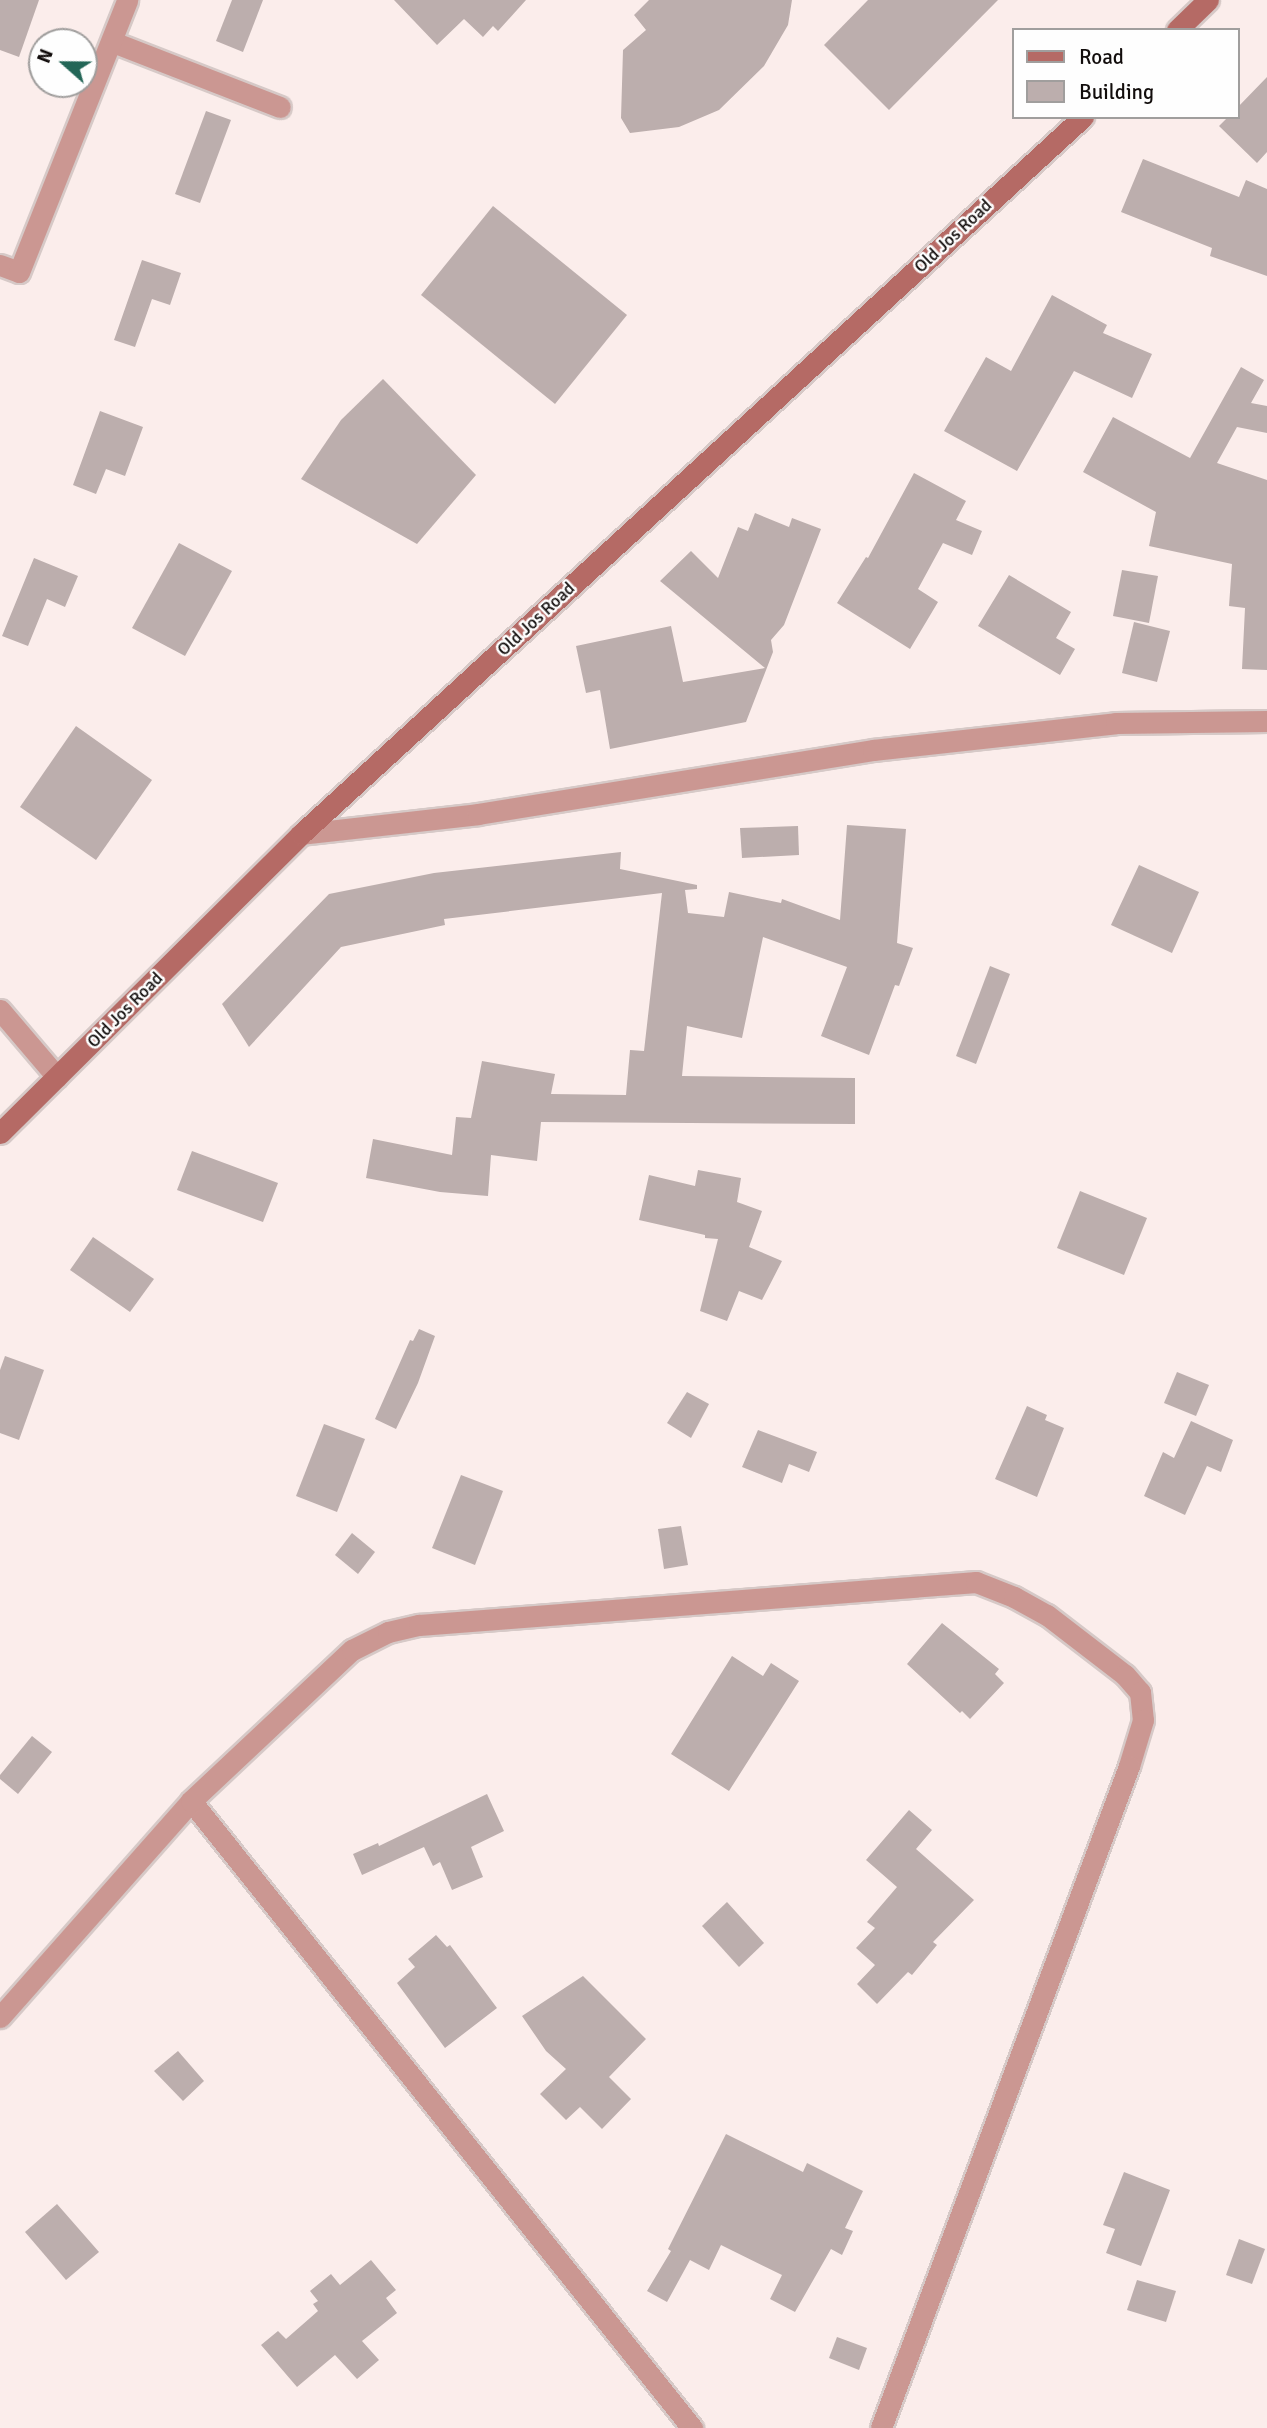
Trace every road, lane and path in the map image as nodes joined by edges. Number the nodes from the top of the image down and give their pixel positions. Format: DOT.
graph roads {
  1 [pos="127,0"];
  2 [pos="1208,0"];
  3 [pos="1179,28"];
  4 [pos="113,41"];
  5 [pos="280,107"];
  6 [pos="1081,119"];
  7 [pos="0,265"];
  8 [pos="1267,721"];
  9 [pos="302,834"];
  10 [pos="0,1010"];
  11 [pos="57,1077"];
  12 [pos="0,1133"];
  13 [pos="191,1801"];
  14 [pos="0,2017"];
  15 [pos="692,2428"];
  16 [pos="881,2428"];
  1 -- 4 [label="street"];
  2 -- 3 [label="main road"];
  4 -- 5 [label="street"];
  4 -- 7 [label="street"];
  6 -- 9 [label="main road, Old Jos Road"];
  8 -- 9 [label="street"];
  9 -- 11 [label="main road, Old Jos Road"];
  10 -- 11 [label="street"];
  11 -- 12 [label="main road, Old Jos Road"];
  13 -- 14 [label="street"];
  13 -- 15 [label="street"];
  13 -- 16 [label="street"];
}
